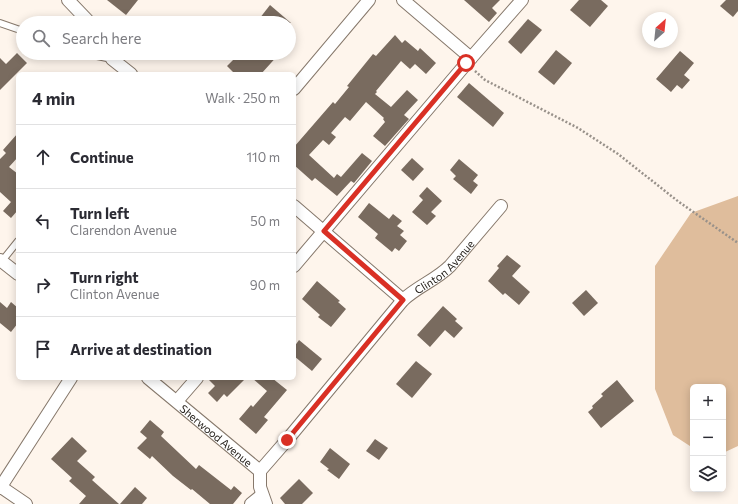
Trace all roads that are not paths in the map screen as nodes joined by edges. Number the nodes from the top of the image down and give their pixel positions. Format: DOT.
graph roads {
  1 [pos="68,0"];
  2 [pos="370,0"];
  3 [pos="403,0"];
  4 [pos="522,0"];
  5 [pos="83,16"];
  6 [pos="0,23"];
  7 [pos="16,29"];
  8 [pos="115,60"];
  9 [pos="468,60"];
  10 [pos="129,72"];
  11 [pos="296,86"];
  12 [pos="501,206"];
  13 [pos="296,208"];
  14 [pos="324,231"];
  15 [pos="16,243"];
  16 [pos="1,260"];
  17 [pos="296,264"];
  18 [pos="16,272"];
  19 [pos="403,300"];
  20 [pos="71,380"];
  21 [pos="151,380"];
  22 [pos="195,380"];
  23 [pos="177,401"];
  24 [pos="260,471"];
  25 [pos="0,488"];
  26 [pos="264,500"];
  27 [pos="26,504"];
  28 [pos="251,504"];
  1 -- 5 [label="street"];
  2 -- 11 [label="street"];
  3 -- 9 [label="street"];
  4 -- 9 [label="street"];
  6 -- 7 [label="lane"];
  8 -- 10 [label="street"];
  9 -- 14 [label="street"];
  12 -- 19 [label="street, Clinton Avenue"];
  13 -- 14 [label="street"];
  14 -- 17 [label="street"];
  14 -- 19 [label="street"];
  15 -- 16 [label="lane"];
  16 -- 18 [label="street"];
  19 -- 24 [label="street, Clinton Avenue"];
  20 -- 25 [label="street"];
  21 -- 23 [label="street, Sherwood Avenue"];
  22 -- 23 [label="street"];
  23 -- 24 [label="street, Sherwood Avenue"];
  24 -- 26 [label="street, Sherwood Avenue"];
  25 -- 27 [label="street"];
  26 -- 28 [label="street"];
}
